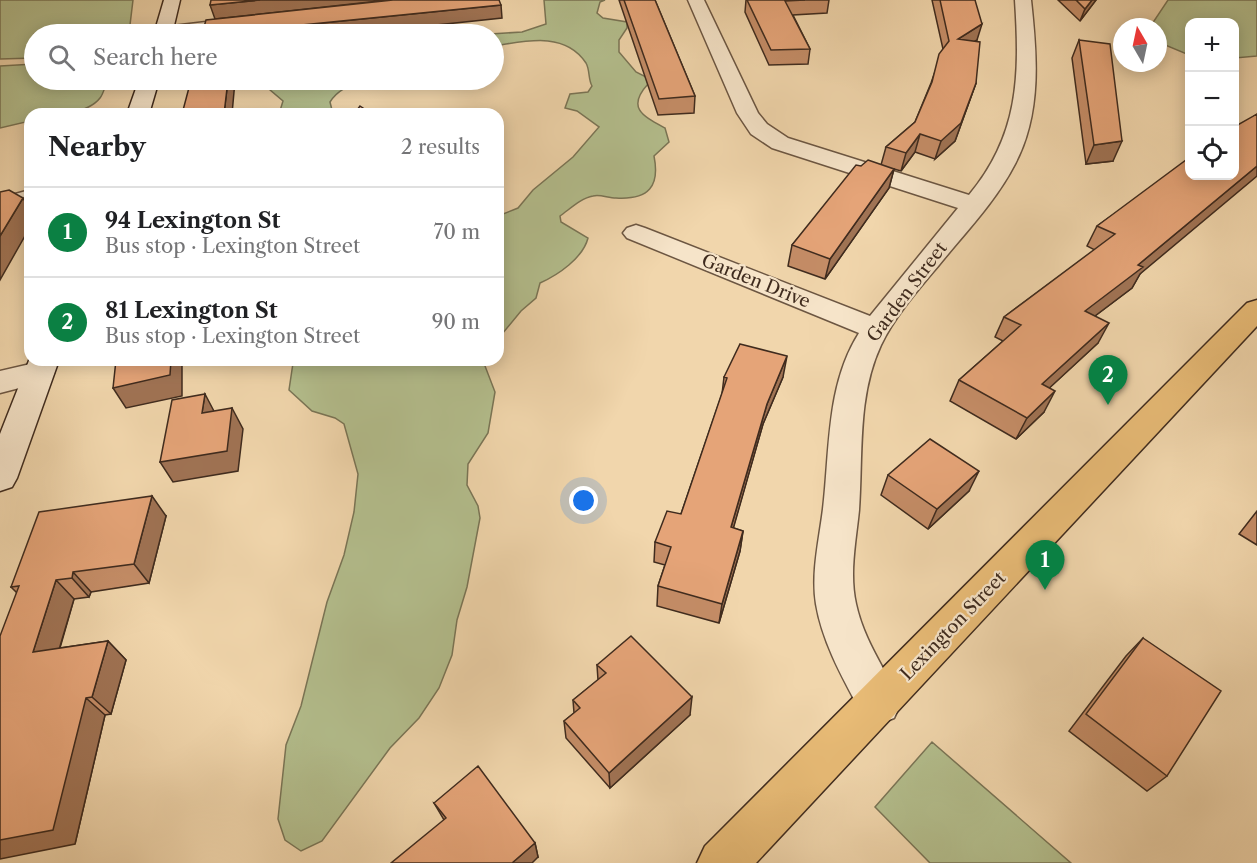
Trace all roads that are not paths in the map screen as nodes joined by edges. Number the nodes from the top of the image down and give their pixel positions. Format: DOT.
graph roads {
  1 [pos="172,0"];
  2 [pos="696,0"];
  3 [pos="1023,0"];
  4 [pos="268,20"];
  5 [pos="165,24"];
  6 [pos="236,24"];
  7 [pos="146,90"];
  8 [pos="140,108"];
  9 [pos="24,199"];
  10 [pos="974,205"];
  11 [pos="0,206"];
  12 [pos="636,233"];
  13 [pos="1257,309"];
  14 [pos="877,328"];
  15 [pos="41,366"];
  16 [pos="0,382"];
  17 [pos="0,478"];
  18 [pos="879,703"];
  19 [pos="722,863"];
  1 -- 5 [label="street"];
  2 -- 10 [label="street"];
  3 -- 10 [label="street, Garden Street"];
  4 -- 6 [label="street"];
  7 -- 8 [label="street"];
  9 -- 11 [label="street"];
  10 -- 14 [label="street, Garden Street"];
  12 -- 14 [label="street, Garden Drive"];
  13 -- 18 [label="main road, Lexington Street"];
  14 -- 18 [label="street, Garden Street"];
  15 -- 16 [label="street"];
  15 -- 17 [label="street"];
  18 -- 19 [label="main road, Lexington Street"];
}
